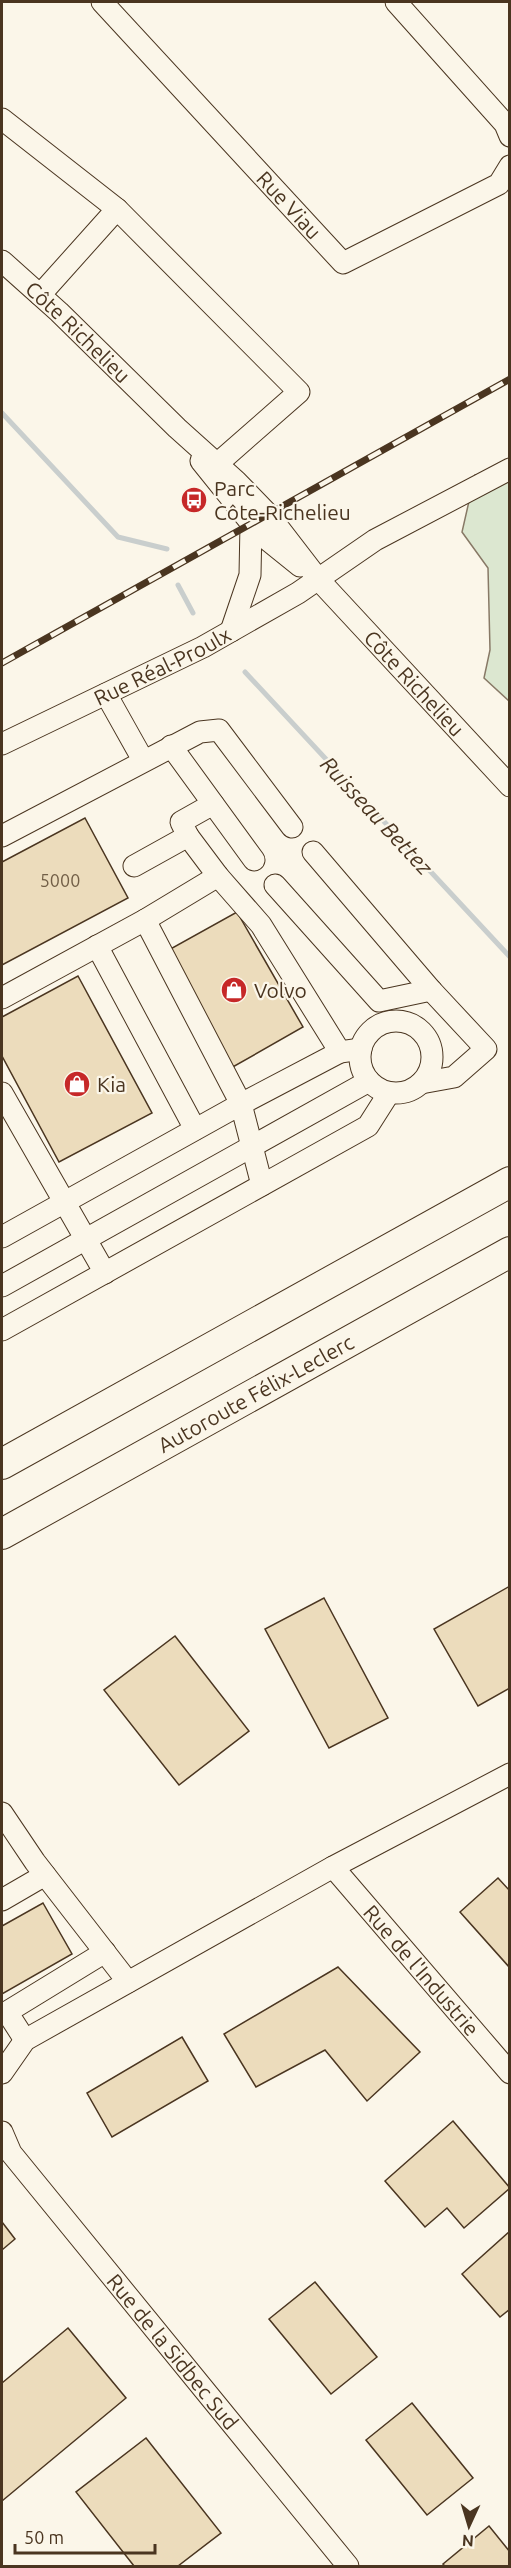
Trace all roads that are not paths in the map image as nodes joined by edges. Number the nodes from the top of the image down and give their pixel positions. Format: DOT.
graph roads {
  1 [pos="102,2"];
  2 [pos="396,2"];
  3 [pos="2,119"];
  4 [pos="510,136"];
  5 [pos="510,166"];
  6 [pos="117,209"];
  7 [pos="2,261"];
  8 [pos="40,295"];
  9 [pos="177,428"];
  10 [pos="217,464"];
  11 [pos="510,469"];
  12 [pos="251,524"];
  13 [pos="318,579"];
  14 [pos="231,631"];
  15 [pos="106,694"];
  16 [pos="2,744"];
  17 [pos="171,746"];
  18 [pos="143,760"];
  19 [pos="510,786"];
  20 [pos="213,804"];
  21 [pos="292,827"];
  22 [pos="2,836"];
  23 [pos="188,836"];
  24 [pos="313,852"];
  25 [pos="254,860"];
  26 [pos="134,866"];
  27 [pos="218,876"];
  28 [pos="275,885"];
  29 [pos="145,920"];
  30 [pos="97,946"];
  31 [pos="431,990"];
  32 [pos="2,998"];
  33 [pos="351,1050"];
  34 [pos="369,1082"];
  35 [pos="421,1083"];
  36 [pos="2,1093"];
  37 [pos="388,1093"];
  38 [pos="242,1104"];
  39 [pos="195,1130"];
  40 [pos="253,1146"];
  41 [pos="510,1182"];
  42 [pos="262,1185"];
  43 [pos="65,1201"];
  44 [pos="2,1237"];
  45 [pos="86,1239"];
  46 [pos="510,1252"];
  47 [pos="105,1273"];
  48 [pos="2,1286"];
  49 [pos="2,1330"];
  50 [pos="2,1464"];
  51 [pos="2,1534"];
  52 [pos="510,1774"];
  53 [pos="2,1814"];
  54 [pos="333,1867"];
  55 [pos="45,1875"];
  56 [pos="2,1900"];
  57 [pos="105,1952"];
  58 [pos="128,1982"];
  59 [pos="25,2040"];
  60 [pos="2,2073"];
  61 [pos="510,2073"];
  62 [pos="2,2133"];
  63 [pos="348,2566"];
  1 -- 5 [label="street, Rue Viau"];
  2 -- 4 [label="street"];
  3 -- 6 [label="street"];
  6 -- 8 [label="street"];
  6 -- 10 [label="street"];
  7 -- 8 [label="street, Côte Richelieu"];
  8 -- 9 [label="street, Côte Richelieu"];
  9 -- 10 [label="street, Côte Richelieu"];
  9 -- 12 [label="street, Côte Richelieu"];
  10 -- 13 [label="street, Côte Richelieu"];
  11 -- 13 [label="street, Rue Réal-Proulx"];
  12 -- 13 [label="street, Côte Richelieu"];
  12 -- 14 [label="street"];
  13 -- 14 [label="street, Rue Réal-Proulx"];
  13 -- 19 [label="street, Côte Richelieu"];
  14 -- 15 [label="street, Rue Réal-Proulx"];
  15 -- 16 [label="street, Rue Réal-Proulx"];
  15 -- 18 [label="street"];
  17 -- 18 [label="street"];
  17 -- 20 [label="street"];
  17 -- 21 [label="street"];
  18 -- 22 [label="street"];
  20 -- 23 [label="street"];
  20 -- 25 [label="street"];
  23 -- 26 [label="street"];
  23 -- 27 [label="street"];
  24 -- 31 [label="street"];
  27 -- 29 [label="street"];
  27 -- 33 [label="street"];
  28 -- 31 [label="street"];
  29 -- 30 [label="street"];
  29 -- 38 [label="street"];
  30 -- 32 [label="street"];
  30 -- 39 [label="street"];
  31 -- 35 [label="street"];
  33 -- 34 [label="street"];
  33 -- 35 [label="street"];
  33 -- 38 [label="street"];
  34 -- 37 [label="street"];
  34 -- 40 [label="street"];
  35 -- 37 [label="street"];
  36 -- 43 [label="street"];
  37 -- 42 [label="street"];
  38 -- 39 [label="street"];
  38 -- 40 [label="street"];
  39 -- 43 [label="street"];
  40 -- 42 [label="street"];
  40 -- 45 [label="street"];
  41 -- 50 [label="highway"];
  42 -- 47 [label="street"];
  43 -- 44 [label="street"];
  43 -- 45 [label="street"];
  45 -- 47 [label="street"];
  45 -- 48 [label="street"];
  46 -- 51 [label="highway, Autoroute Félix-Leclerc"];
  47 -- 49 [label="street"];
  52 -- 54 [label="street"];
  53 -- 55 [label="street"];
  54 -- 58 [label="street"];
  54 -- 61 [label="street, Rue de l'Industrie"];
  55 -- 56 [label="street"];
  55 -- 57 [label="street"];
  57 -- 58 [label="street"];
  57 -- 59 [label="street"];
  58 -- 59 [label="street"];
  59 -- 60 [label="street"];
  62 -- 63 [label="street, Rue de la Sidbec Sud"];
}
